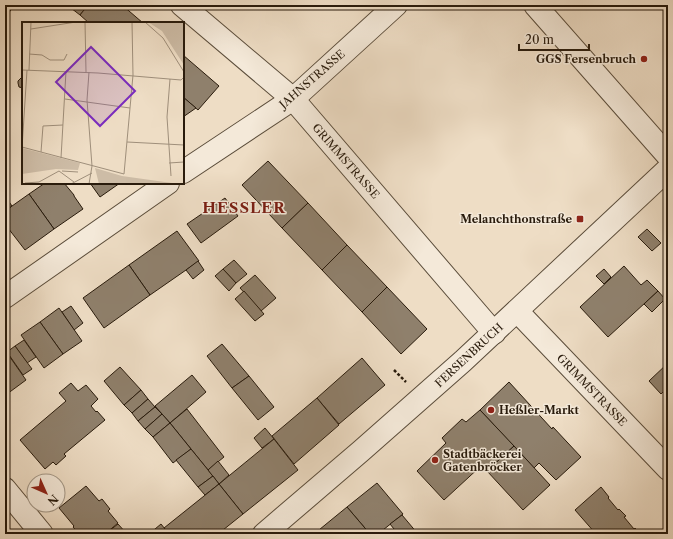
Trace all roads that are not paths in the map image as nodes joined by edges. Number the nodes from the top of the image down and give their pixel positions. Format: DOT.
graph roads {
  1 [pos="182,5"];
  2 [pos="396,5"];
  3 [pos="535,5"];
  4 [pos="293,99"];
  5 [pos="668,156"];
  6 [pos="668,169"];
  7 [pos="184,171"];
  8 [pos="167,184"];
  9 [pos="5,297"];
  10 [pos="517,311"];
  11 [pos="494,333"];
  12 [pos="668,469"];
  13 [pos="5,489"];
  14 [pos="42,534"];
  15 [pos="264,534"];
  1 -- 4 [label="street, GRIMMSTRASSE"];
  2 -- 4 [label="street, JAHNSTRASSE"];
  3 -- 5 [label="street"];
  4 -- 7 [label="street, JAHNSTRASSE"];
  4 -- 11 [label="street, GRIMMSTRASSE"];
  6 -- 10 [label="street, FERSENBRUCH"];
  8 -- 9 [label="street"];
  10 -- 11 [label="street, FERSENBRUCH"];
  10 -- 12 [label="street, GRIMMSTRASSE"];
  11 -- 15 [label="street, FERSENBRUCH"];
  13 -- 14 [label="street"];
}
